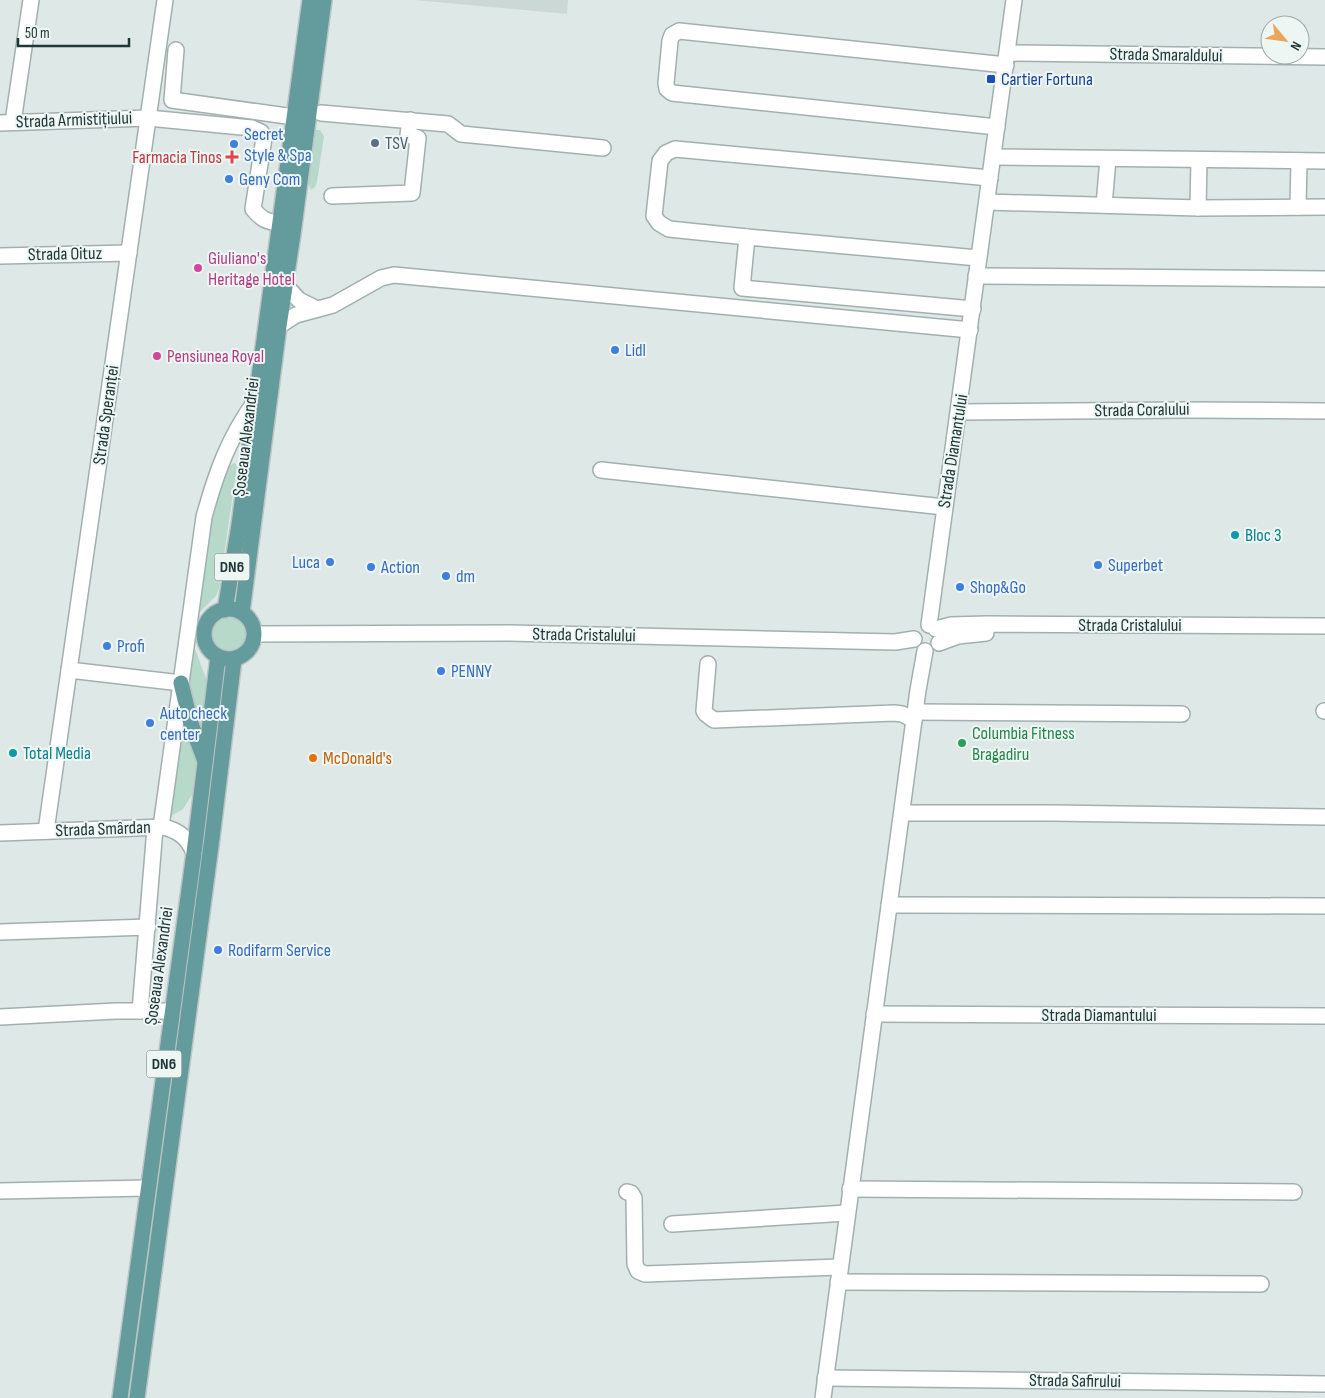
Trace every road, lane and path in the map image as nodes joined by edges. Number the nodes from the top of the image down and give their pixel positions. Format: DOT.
graph roads {
  1 [pos="31,0"];
  2 [pos="165,0"];
  3 [pos="310,0"];
  4 [pos="324,0"];
  5 [pos="1014,0"];
  6 [pos="176,50"];
  7 [pos="1325,57"];
  8 [pos="1007,59"];
  9 [pos="321,113"];
  10 [pos="288,116"];
  11 [pos="148,118"];
  12 [pos="410,120"];
  13 [pos="6,123"];
  14 [pos="997,127"];
  15 [pos="261,132"];
  16 [pos="603,148"];
  17 [pos="993,157"];
  18 [pos="1108,159"];
  19 [pos="1199,160"];
  20 [pos="1299,161"];
  21 [pos="1325,161"];
  22 [pos="990,178"];
  23 [pos="332,196"];
  24 [pos="986,202"];
  25 [pos="1104,205"];
  26 [pos="1325,207"];
  27 [pos="1198,208"];
  28 [pos="1298,208"];
  29 [pos="280,223"];
  30 [pos="747,237"];
  31 [pos="129,252"];
  32 [pos="0,256"];
  33 [pos="978,258"];
  34 [pos="976,276"];
  35 [pos="1325,279"];
  36 [pos="285,285"];
  37 [pos="317,309"];
  38 [pos="973,309"];
  39 [pos="279,326"];
  40 [pos="970,330"];
  41 [pos="256,400"];
  42 [pos="1325,411"];
  43 [pos="959,412"];
  44 [pos="601,470"];
  45 [pos="944,507"];
  46 [pos="225,610"];
  47 [pos="242,612"];
  48 [pos="1325,626"];
  49 [pos="1163,629"];
  50 [pos="935,633"];
  51 [pos="254,634"];
  52 [pos="1325,634"];
  53 [pos="914,639"];
  54 [pos="925,651"];
  55 [pos="218,657"];
  56 [pos="234,659"];
  57 [pos="708,664"];
  58 [pos="69,670"];
  59 [pos="181,684"];
  60 [pos="1182,714"];
  61 [pos="914,716"];
  62 [pos="206,762"];
  63 [pos="902,813"];
  64 [pos="1325,817"];
  65 [pos="160,827"];
  66 [pos="46,831"];
  67 [pos="0,833"];
  68 [pos="194,853"];
  69 [pos="889,905"];
  70 [pos="1325,906"];
  71 [pos="148,927"];
  72 [pos="0,932"];
  73 [pos="140,1011"];
  74 [pos="172,1011"];
  75 [pos="874,1014"];
  76 [pos="1325,1016"];
  77 [pos="0,1017"];
  78 [pos="148,1188"];
  79 [pos="850,1189"];
  80 [pos="0,1191"];
  81 [pos="627,1192"];
  82 [pos="1294,1192"];
  83 [pos="847,1213"];
  84 [pos="672,1224"];
  85 [pos="839,1274"];
  86 [pos="1261,1284"];
  87 [pos="825,1378"];
  88 [pos="1325,1384"];
  89 [pos="120,1398"];
  90 [pos="137,1398"];
  91 [pos="823,1398"];
  1 -- 13 [label="street"];
  2 -- 11 [label="street, Strada Speranței"];
  3 -- 10 [label="main road, Șoseaua Alexandriei / DN6"];
  4 -- 36 [label="main road, Șoseaua Alexandriei / DN6"];
  5 -- 8 [label="street, Strada Diamantului"];
  6 -- 10 [label="street"];
  7 -- 8 [label="street, Strada Smaraldului"];
  8 -- 14 [label="street, Strada Diamantului"];
  8 -- 14 [label="street, Strada Smaraldului"];
  9 -- 12 [label="street"];
  10 -- 15 [label="street"];
  10 -- 29 [label="main road, Șoseaua Alexandriei / DN6"];
  11 -- 13 [label="street, Strada Armistițiului"];
  11 -- 15 [label="street, Strada Armistițiului"];
  11 -- 31 [label="street, Strada Speranței"];
  12 -- 16 [label="street"];
  12 -- 23 [label="street"];
  14 -- 17 [label="street, Strada Diamantului"];
  15 -- 29 [label="street"];
  17 -- 18 [label="street"];
  17 -- 22 [label="street, Strada Diamantului"];
  18 -- 19 [label="street"];
  18 -- 25 [label="street"];
  19 -- 20 [label="street"];
  19 -- 27 [label="street"];
  20 -- 21 [label="street"];
  20 -- 28 [label="street"];
  22 -- 24 [label="street, Strada Diamantului"];
  22 -- 30 [label="street"];
  24 -- 25 [label="street"];
  24 -- 33 [label="street, Strada Diamantului"];
  25 -- 27 [label="street"];
  26 -- 28 [label="street"];
  27 -- 28 [label="street"];
  29 -- 41 [label="main road, Șoseaua Alexandriei / DN6"];
  30 -- 33 [label="street"];
  30 -- 38 [label="street"];
  31 -- 32 [label="street, Strada Oituz"];
  31 -- 58 [label="street, Strada Speranței"];
  33 -- 34 [label="street, Strada Diamantului"];
  34 -- 35 [label="street"];
  34 -- 38 [label="street, Strada Diamantului"];
  36 -- 37 [label="street"];
  36 -- 39 [label="main road, Șoseaua Alexandriei / DN6"];
  37 -- 39 [label="street"];
  37 -- 40 [label="street"];
  38 -- 40 [label="street, Strada Diamantului"];
  39 -- 47 [label="main road, Șoseaua Alexandriei / DN6"];
  40 -- 43 [label="street, Strada Diamantului"];
  41 -- 46 [label="main road, Șoseaua Alexandriei / DN6"];
  41 -- 59 [label="street"];
  42 -- 43 [label="street, Strada Coralului"];
  43 -- 45 [label="street, Strada Diamantului"];
  44 -- 45 [label="street"];
  45 -- 50 [label="street, Strada Diamantului"];
  46 -- 47 [label="main road"];
  46 -- 55 [label="main road"];
  47 -- 51 [label="main road"];
  48 -- 49 [label="street, Strada Cristalului"];
  49 -- 50 [label="street, Strada Cristalului"];
  49 -- 52 [label="street, Strada Cristalului"];
  50 -- 53 [label="street"];
  50 -- 54 [label="street"];
  51 -- 53 [label="street, Strada Cristalului"];
  51 -- 56 [label="main road"];
  53 -- 54 [label="street"];
  54 -- 61 [label="street"];
  55 -- 56 [label="main road"];
  55 -- 62 [label="main road, Șoseaua Alexandriei / DN6"];
  56 -- 90 [label="main road, Șoseaua Alexandriei / DN6"];
  57 -- 61 [label="street"];
  58 -- 59 [label="street"];
  58 -- 66 [label="street, Strada Speranței"];
  59 -- 62 [label="main road"];
  59 -- 65 [label="street"];
  60 -- 61 [label="street"];
  61 -- 63 [label="street"];
  62 -- 68 [label="main road, Șoseaua Alexandriei / DN6"];
  63 -- 64 [label="street"];
  63 -- 69 [label="street"];
  65 -- 66 [label="street, Strada Smârdan"];
  65 -- 68 [label="street, Strada Smârdan"];
  65 -- 71 [label="street"];
  66 -- 67 [label="street, Strada Smârdan"];
  68 -- 74 [label="main road, Șoseaua Alexandriei / DN6"];
  69 -- 70 [label="street"];
  69 -- 75 [label="street"];
  71 -- 72 [label="street"];
  71 -- 73 [label="street"];
  73 -- 74 [label="street"];
  73 -- 77 [label="street"];
  74 -- 78 [label="main road, Șoseaua Alexandriei / DN6"];
  75 -- 76 [label="street, Strada Diamantului"];
  75 -- 79 [label="street"];
  78 -- 80 [label="street"];
  78 -- 89 [label="main road, Șoseaua Alexandriei / DN6"];
  79 -- 82 [label="street"];
  79 -- 83 [label="street"];
  81 -- 85 [label="street"];
  83 -- 84 [label="street"];
  83 -- 85 [label="street"];
  85 -- 86 [label="street"];
  85 -- 87 [label="street"];
  87 -- 88 [label="street, Strada Safirului"];
  87 -- 91 [label="street"];
}
